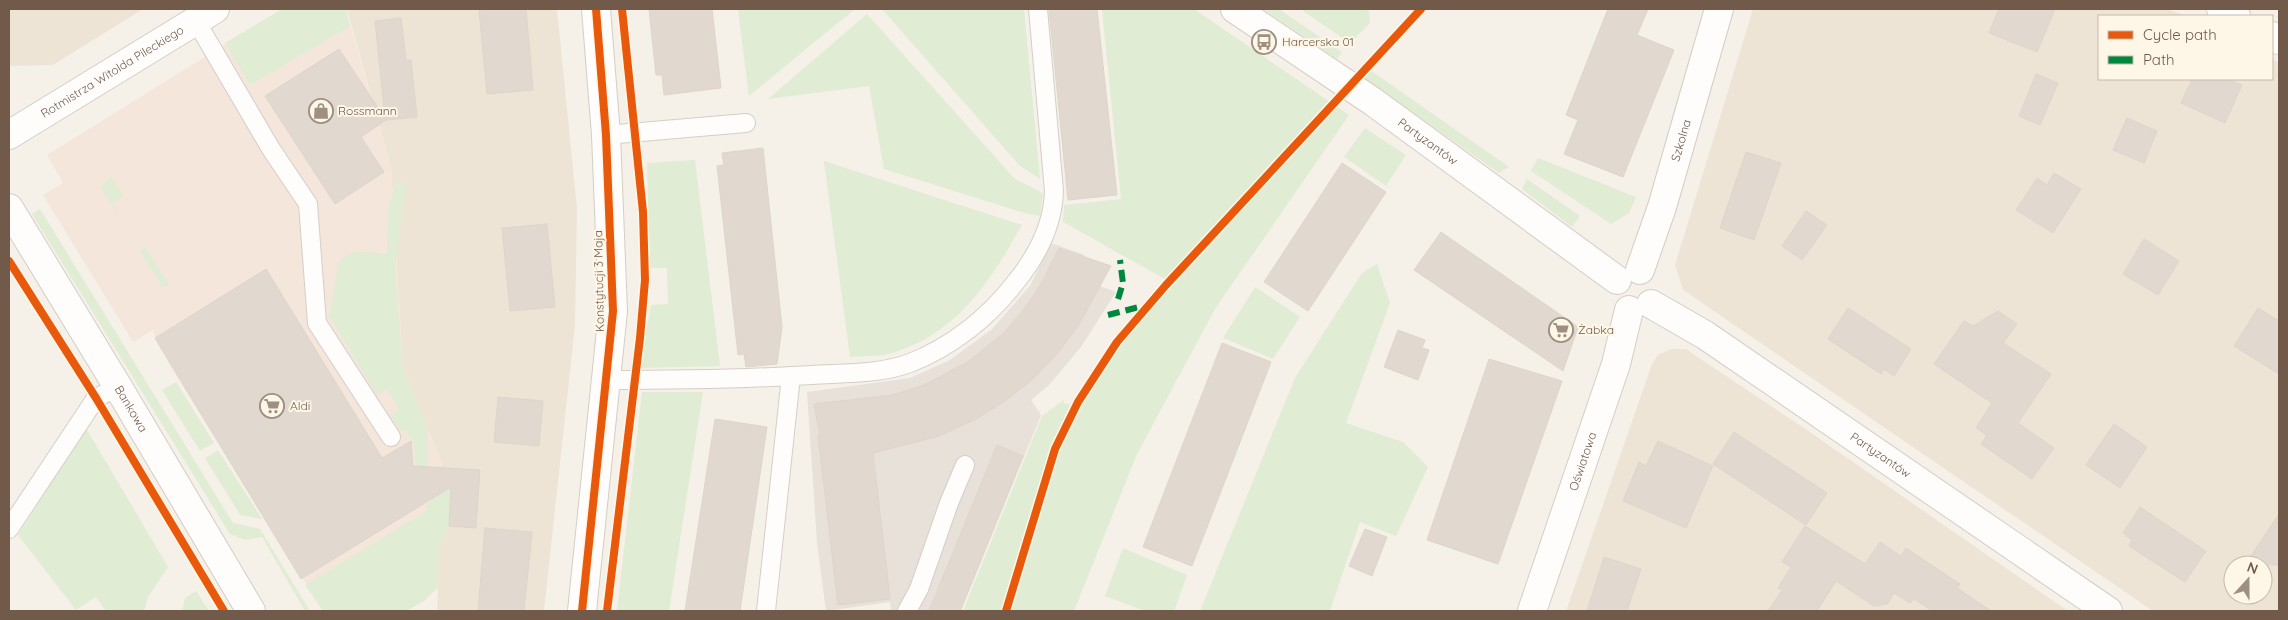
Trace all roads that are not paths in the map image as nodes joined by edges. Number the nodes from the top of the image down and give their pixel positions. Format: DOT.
graph roads {
  1 [pos="596,9"];
  2 [pos="1038,9"];
  3 [pos="1235,9"];
  4 [pos="1719,9"];
  5 [pos="2221,9"];
  6 [pos="205,15"];
  7 [pos="2234,15"];
  8 [pos="746,123"];
  9 [pos="606,134"];
  10 [pos="9,135"];
  11 [pos="9,208"];
  12 [pos="1629,275"];
  13 [pos="1640,307"];
  14 [pos="791,376"];
  15 [pos="607,380"];
  16 [pos="118,386"];
  17 [pos="391,437"];
  18 [pos="965,465"];
  19 [pos="9,529"];
  20 [pos="251,611"];
  21 [pos="582,611"];
  22 [pos="766,611"];
  23 [pos="907,611"];
  24 [pos="1532,611"];
  25 [pos="2108,611"];
  1 -- 9 [label="street, Konstytucji 3 Maja"];
  2 -- 14 [label="lane"];
  3 -- 12 [label="street, Partyzantów"];
  4 -- 12 [label="street, Szkolna"];
  5 -- 7 [label="street"];
  6 -- 10 [label="street, Rotmistrza Witolda Pileckiego"];
  6 -- 17 [label="lane"];
  8 -- 9 [label="lane"];
  9 -- 15 [label="street, Konstytucji 3 Maja"];
  11 -- 16 [label="street, Bankowa"];
  12 -- 13 [label="street"];
  12 -- 13 [label="street"];
  13 -- 24 [label="street, Oświatowa"];
  13 -- 25 [label="street, Partyzantów"];
  14 -- 15 [label="lane"];
  14 -- 22 [label="lane"];
  15 -- 21 [label="street, Konstytucji 3 Maja"];
  16 -- 19 [label="lane"];
  16 -- 20 [label="street, Bankowa"];
  18 -- 23 [label="lane"];
}
